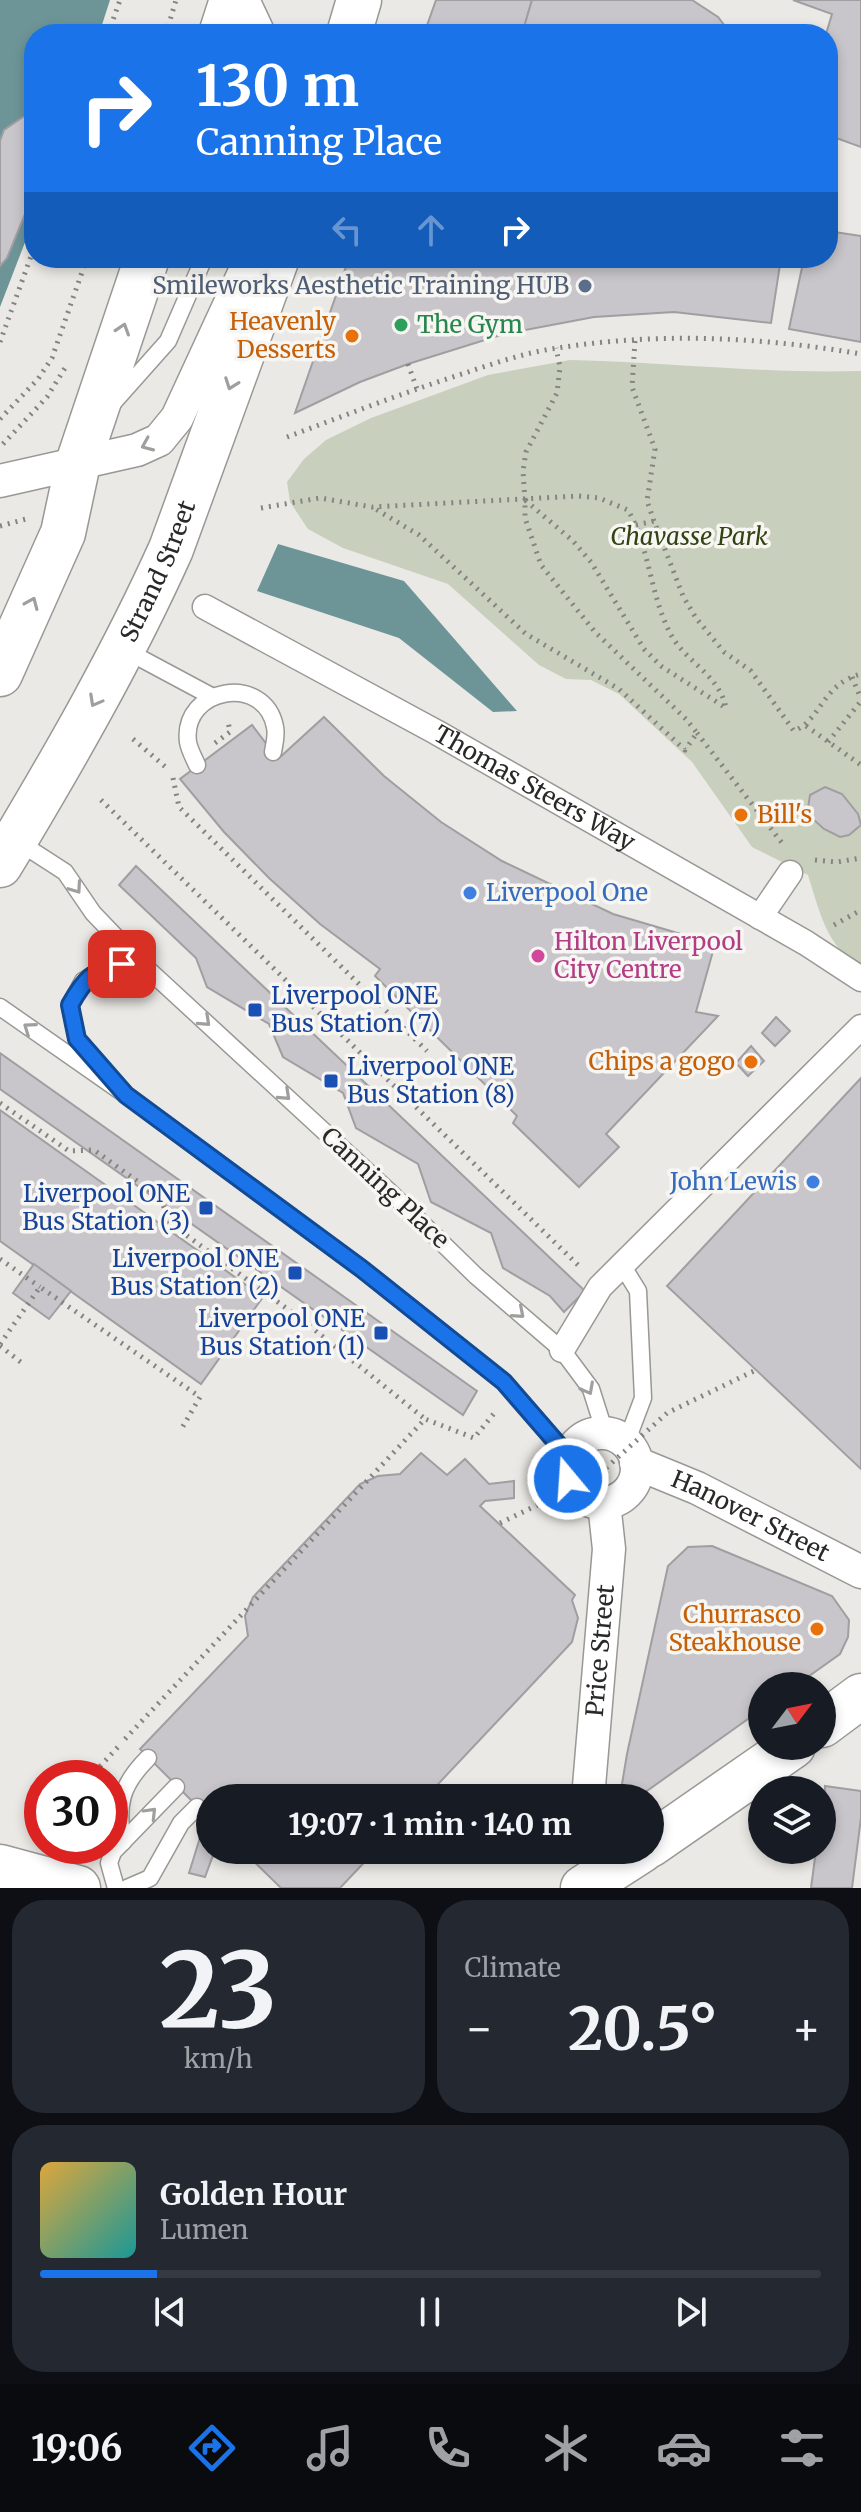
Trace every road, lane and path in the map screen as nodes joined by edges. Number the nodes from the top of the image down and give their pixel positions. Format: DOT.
graph roads {
  1 [pos="120,0"];
  2 [pos="176,0"];
  3 [pos="232,0"];
  4 [pos="243,0"];
  5 [pos="359,0"];
  6 [pos="112,24"];
  7 [pos="169,24"];
  8 [pos="224,24"];
  9 [pos="254,24"];
  10 [pos="352,24"];
  11 [pos="27,268"];
  12 [pos="84,268"];
  13 [pos="144,268"];
  14 [pos="200,268"];
  15 [pos="246,268"];
  16 [pos="273,268"];
  17 [pos="635,341"];
  18 [pos="0,342"];
  19 [pos="556,348"];
  20 [pos="861,354"];
  21 [pos="69,361"];
  22 [pos="408,364"];
  23 [pos="417,389"];
  24 [pos="0,419"];
  25 [pos="287,437"];
  26 [pos="0,445"];
  27 [pos="84,446"];
  28 [pos="0,481"];
  29 [pos="525,500"];
  30 [pos="372,507"];
  31 [pos="261,508"];
  32 [pos="31,517"];
  33 [pos="654,521"];
  34 [pos="636,525"];
  35 [pos="0,526"];
  36 [pos="205,607"];
  37 [pos="124,649"];
  38 [pos="0,674"];
  39 [pos="861,674"];
  40 [pos="852,677"];
  41 [pos="211,696"];
  42 [pos="861,700"];
  43 [pos="806,726"];
  44 [pos="230,732"];
  45 [pos="697,733"];
  46 [pos="133,739"];
  47 [pos="828,742"];
  48 [pos="208,748"];
  49 [pos="273,752"];
  50 [pos="197,765"];
  51 [pos="861,765"];
  52 [pos="101,800"];
  53 [pos="5,847"];
  54 [pos="785,847"];
  55 [pos="861,858"];
  56 [pos="800,866"];
  57 [pos="861,910"];
  58 [pos="760,917"];
  59 [pos="816,936"];
  60 [pos="139,961"];
  61 [pos="861,979"];
  62 [pos="0,1007"];
  63 [pos="861,1027"];
  64 [pos="427,1051"];
  65 [pos="126,1095"];
  66 [pos="0,1103"];
  67 [pos="0,1259"];
  68 [pos="622,1265"];
  69 [pos="40,1287"];
  70 [pos="600,1287"];
  71 [pos="0,1345"];
  72 [pos="562,1350"];
  73 [pos="22,1363"];
  74 [pos="756,1370"];
  75 [pos="512,1392"];
  76 [pos="425,1419"];
  77 [pos="182,1428"];
  78 [pos="622,1446"];
  79 [pos="569,1457"];
  80 [pos="604,1503"];
  81 [pos="500,1523"];
  82 [pos="861,1572"];
  83 [pos="861,1696"];
  84 [pos="836,1715"];
  85 [pos="148,1758"];
  86 [pos="106,1760"];
  87 [pos="773,1760"];
  88 [pos="589,1784"];
  89 [pos="128,1787"];
  90 [pos="176,1787"];
  91 [pos="196,1808"];
  92 [pos="664,1835"];
  93 [pos="128,1837"];
  94 [pos="109,1864"];
  95 [pos="616,1864"];
  96 [pos="0,1867"];
  97 [pos="592,1877"];
  98 [pos="78,1888"];
  99 [pos="116,1888"];
  100 [pos="127,1888"];
  1 -- 6 [label="path"];
  2 -- 7 [label="path"];
  3 -- 8 [label="main road"];
  4 -- 9 [label="street"];
  5 -- 10 [label="main road"];
  11 -- 18 [label="path"];
  12 -- 24 [label="path"];
  27 -- 13 [label="main road, one-way"];
  14 -- 27 [label="lane"];
  15 -- 27 [label="street, one-way"];
  16 -- 37 [label="main road, Strand Street, one-way"];
  17 -- 19 [label="path"];
  17 -- 20 [label="path"];
  17 -- 33 [label="path"];
  19 -- 23 [label="path"];
  19 -- 29 [label="path"];
  21 -- 26 [label="path"];
  22 -- 23 [label="path"];
  23 -- 25 [label="path"];
  27 -- 28 [label="street"];
  38 -- 27 [label="main road, one-way"];
  29 -- 30 [label="path"];
  29 -- 34 [label="path"];
  29 -- 34 [label="path"];
  29 -- 45 [label="path"];
  30 -- 31 [label="path"];
  30 -- 45 [label="path"];
  32 -- 35 [label="path"];
  33 -- 34 [label="path"];
  33 -- 43 [label="path"];
  36 -- 58 [label="street, Thomas Steers Way"];
  37 -- 41 [label="lane"];
  37 -- 53 [label="main road, Strand Street, one-way"];
  39 -- 40 [label="path"];
  40 -- 42 [label="path"];
  40 -- 43 [label="path"];
  41 -- 49 [label="lane"];
  41 -- 50 [label="lane"];
  42 -- 47 [label="path"];
  43 -- 47 [label="path"];
  44 -- 48 [label="path"];
  45 -- 54 [label="path"];
  46 -- 64 [label="path"];
  47 -- 51 [label="path"];
  52 -- 70 [label="path"];
  53 -- 60 [label="lane, Canning Place, one-way"];
  55 -- 56 [label="path"];
  56 -- 58 [label="street"];
  57 -- 59 [label="path"];
  58 -- 59 [label="street, Thomas Steers Way"];
  59 -- 61 [label="street, Thomas Steers Way"];
  60 -- 65 [label="lane"];
  60 -- 72 [label="lane, Canning Place, one-way"];
  65 -- 62 [label="lane, one-way"];
  63 -- 68 [label="street"];
  65 -- 75 [label="lane"];
  66 -- 76 [label="path"];
  67 -- 69 [label="path"];
  68 -- 70 [label="street"];
  68 -- 78 [label="lane"];
  69 -- 71 [label="path"];
  69 -- 77 [label="path"];
  70 -- 72 [label="street"];
  71 -- 73 [label="path"];
  72 -- 78 [label="lane, Canning Place, one-way"];
  74 -- 81 [label="path, bridge"];
  75 -- 76 [label="path"];
  75 -- 79 [label="lane"];
  76 -- 86 [label="path"];
  78 -- 79 [label="street"];
  78 -- 80 [label="street"];
  78 -- 82 [label="street, Hanover Street"];
  79 -- 80 [label="street"];
  80 -- 88 [label="street, Price Street"];
  83 -- 84 [label="main road"];
  85 -- 89 [label="lane"];
  87 -- 92 [label="main road"];
  93 -- 90 [label="lane, one-way"];
  91 -- 100 [label="lane"];
  94 -- 99 [label="lane"];
  95 -- 97 [label="main road"];
  96 -- 98 [label="main road"];
}
